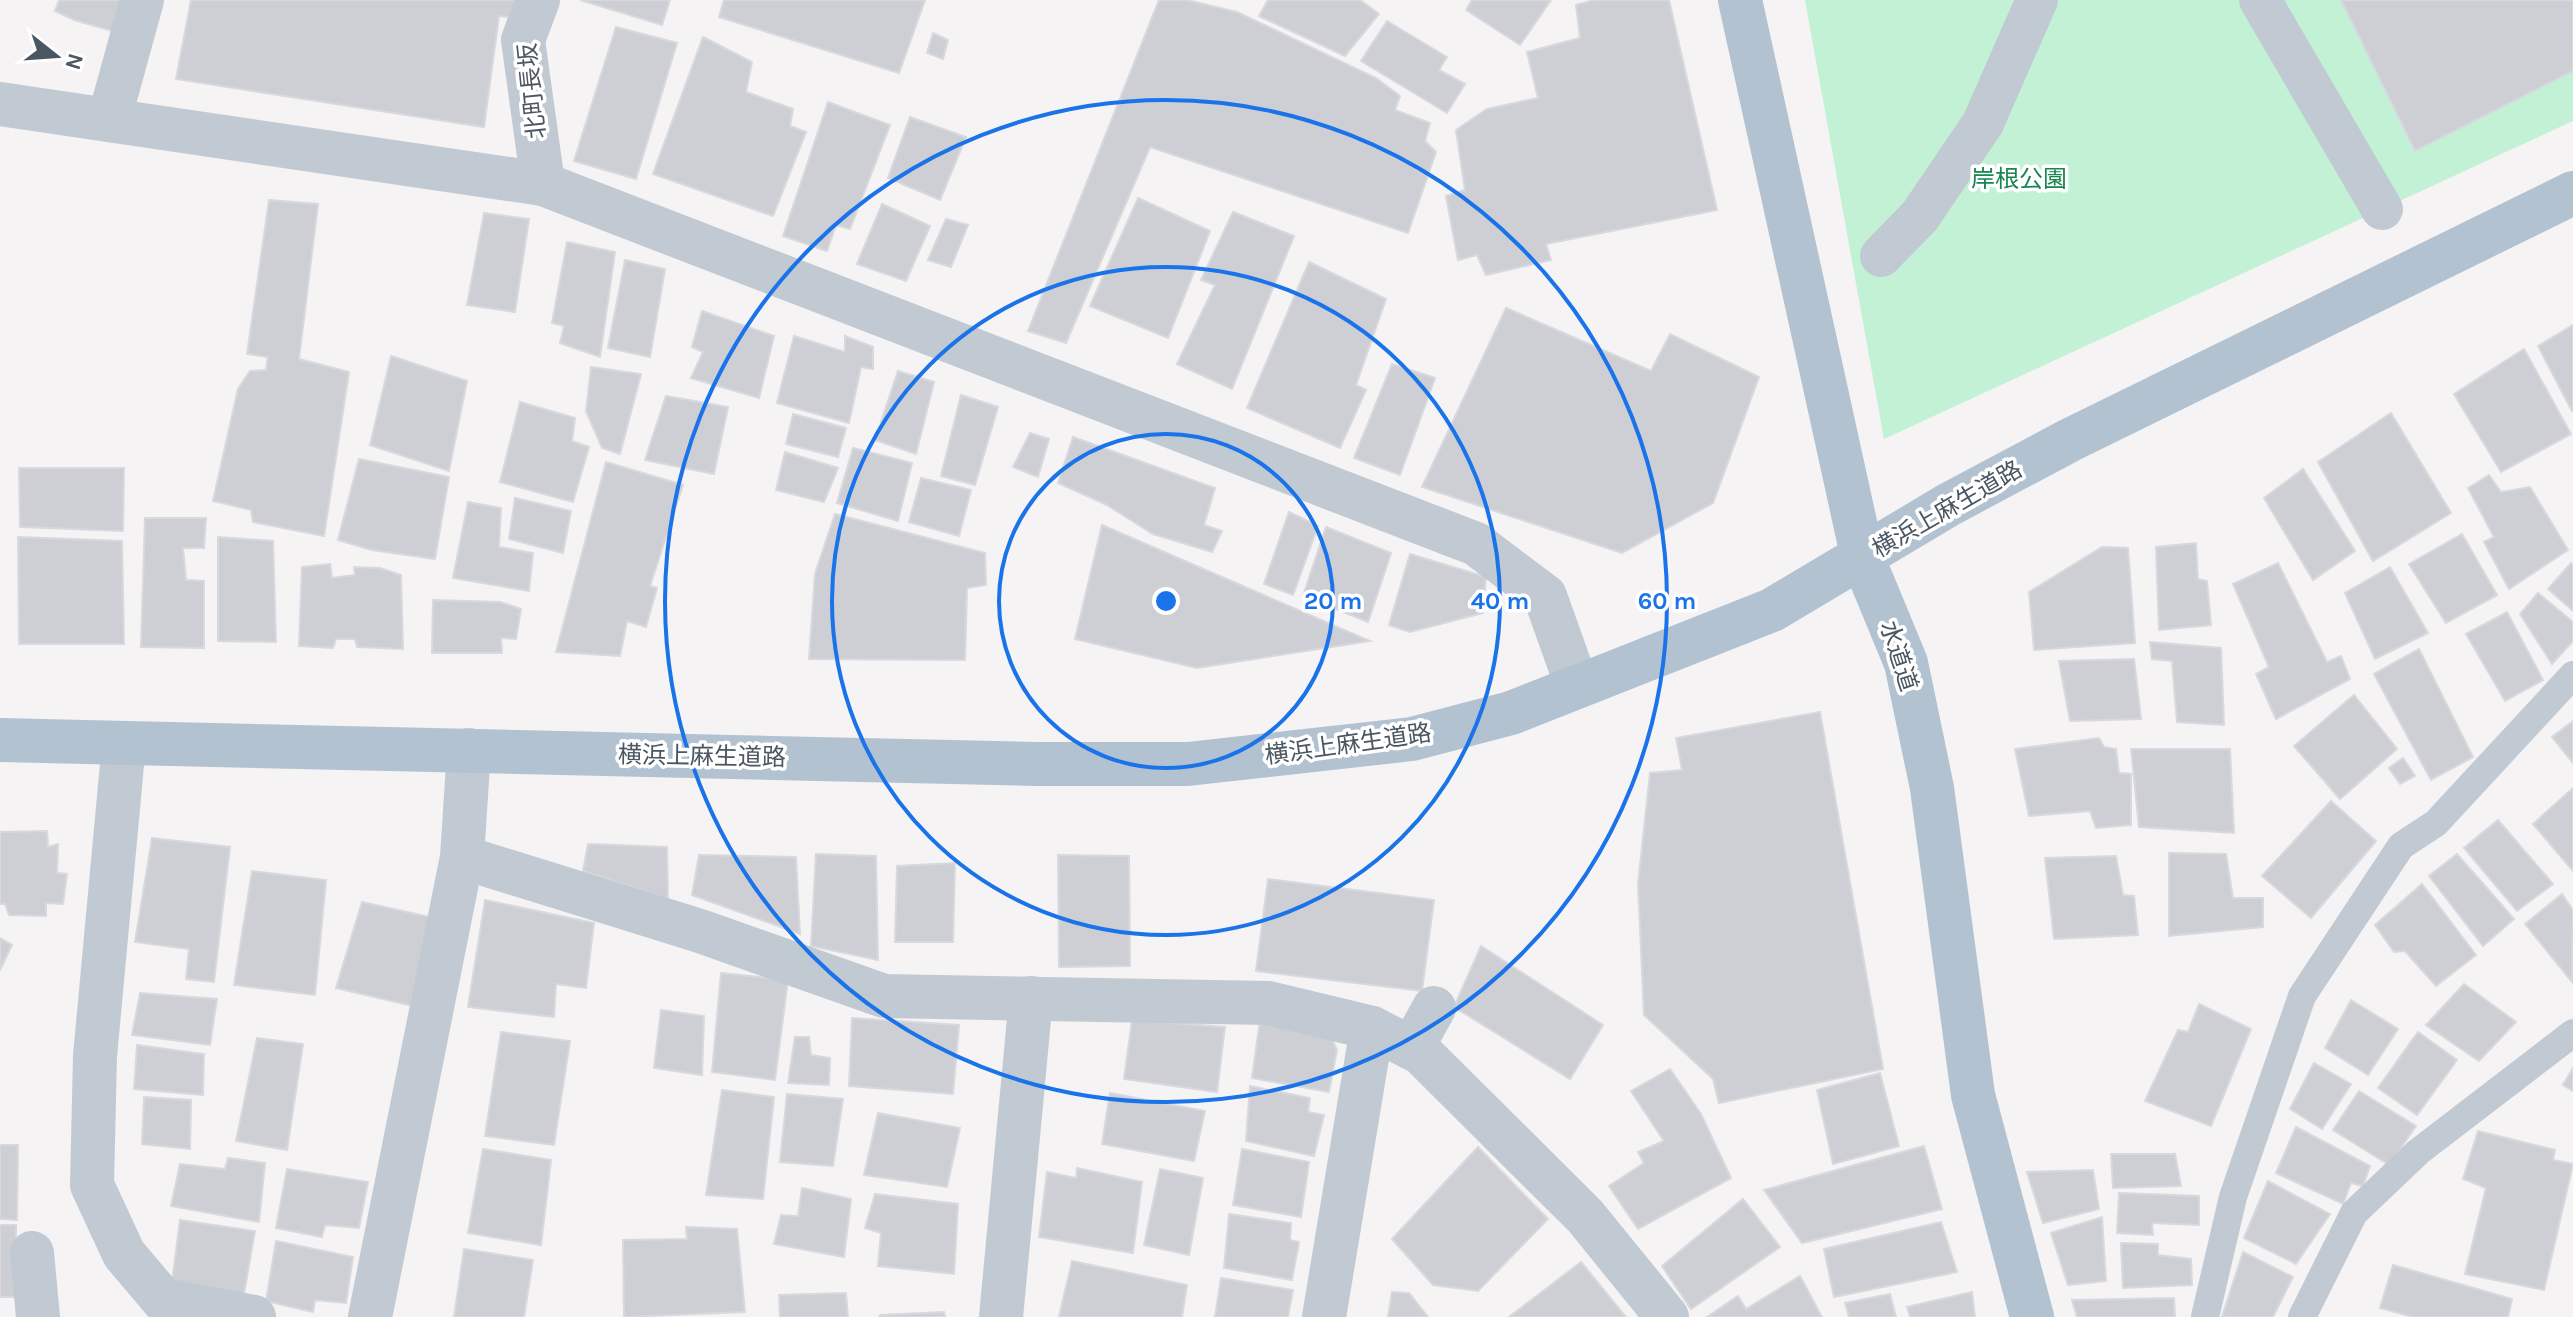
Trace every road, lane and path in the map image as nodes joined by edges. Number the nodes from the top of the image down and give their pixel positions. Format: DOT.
graph roads {
  1 [pos="142,0"];
  2 [pos="538,0"];
  3 [pos="1740,0"];
  4 [pos="2037,0"];
  5 [pos="2260,0"];
  6 [pos="0,104"];
  7 [pos="109,120"];
  8 [pos="543,184"];
  9 [pos="2573,193"];
  10 [pos="2382,209"];
  11 [pos="1881,256"];
  12 [pos="1863,559"];
  13 [pos="2573,675"];
  14 [pos="1577,686"];
  15 [pos="0,740"];
  16 [pos="124,743"];
  17 [pos="469,750"];
  18 [pos="462,857"];
  19 [pos="1031,998"];
  20 [pos="1434,1008"];
  21 [pos="1372,1028"];
  22 [pos="2573,1033"];
  23 [pos="1412,1048"];
  24 [pos="32,1253"];
  25 [pos="42,1311"];
  26 [pos="254,1317"];
  27 [pos="370,1317"];
  28 [pos="1001,1317"];
  29 [pos="1324,1317"];
  30 [pos="1667,1317"];
  31 [pos="2032,1317"];
  32 [pos="2205,1317"];
  33 [pos="2302,1317"];
  1 -- 7 [label="street"];
  2 -- 8 [label="street, 北町長坂"];
  3 -- 12 [label="main road, 水道道"];
  4 -- 11 [label="street"];
  5 -- 10 [label="street"];
  6 -- 7 [label="street"];
  7 -- 8 [label="street"];
  8 -- 14 [label="street"];
  9 -- 12 [label="main road, 横浜上麻生道路"];
  12 -- 14 [label="main road, 横浜上麻生道路"];
  12 -- 31 [label="main road, 水道道"];
  13 -- 32 [label="lane"];
  14 -- 17 [label="main road, 横浜上麻生道路"];
  15 -- 16 [label="main road, 横浜上麻生道路"];
  16 -- 17 [label="main road, 横浜上麻生道路"];
  16 -- 26 [label="street"];
  17 -- 18 [label="street"];
  18 -- 19 [label="street"];
  18 -- 27 [label="street"];
  19 -- 21 [label="street"];
  19 -- 28 [label="street"];
  20 -- 23 [label="street"];
  21 -- 23 [label="street"];
  21 -- 29 [label="street"];
  22 -- 33 [label="lane"];
  23 -- 30 [label="street"];
  24 -- 25 [label="street"];
}
